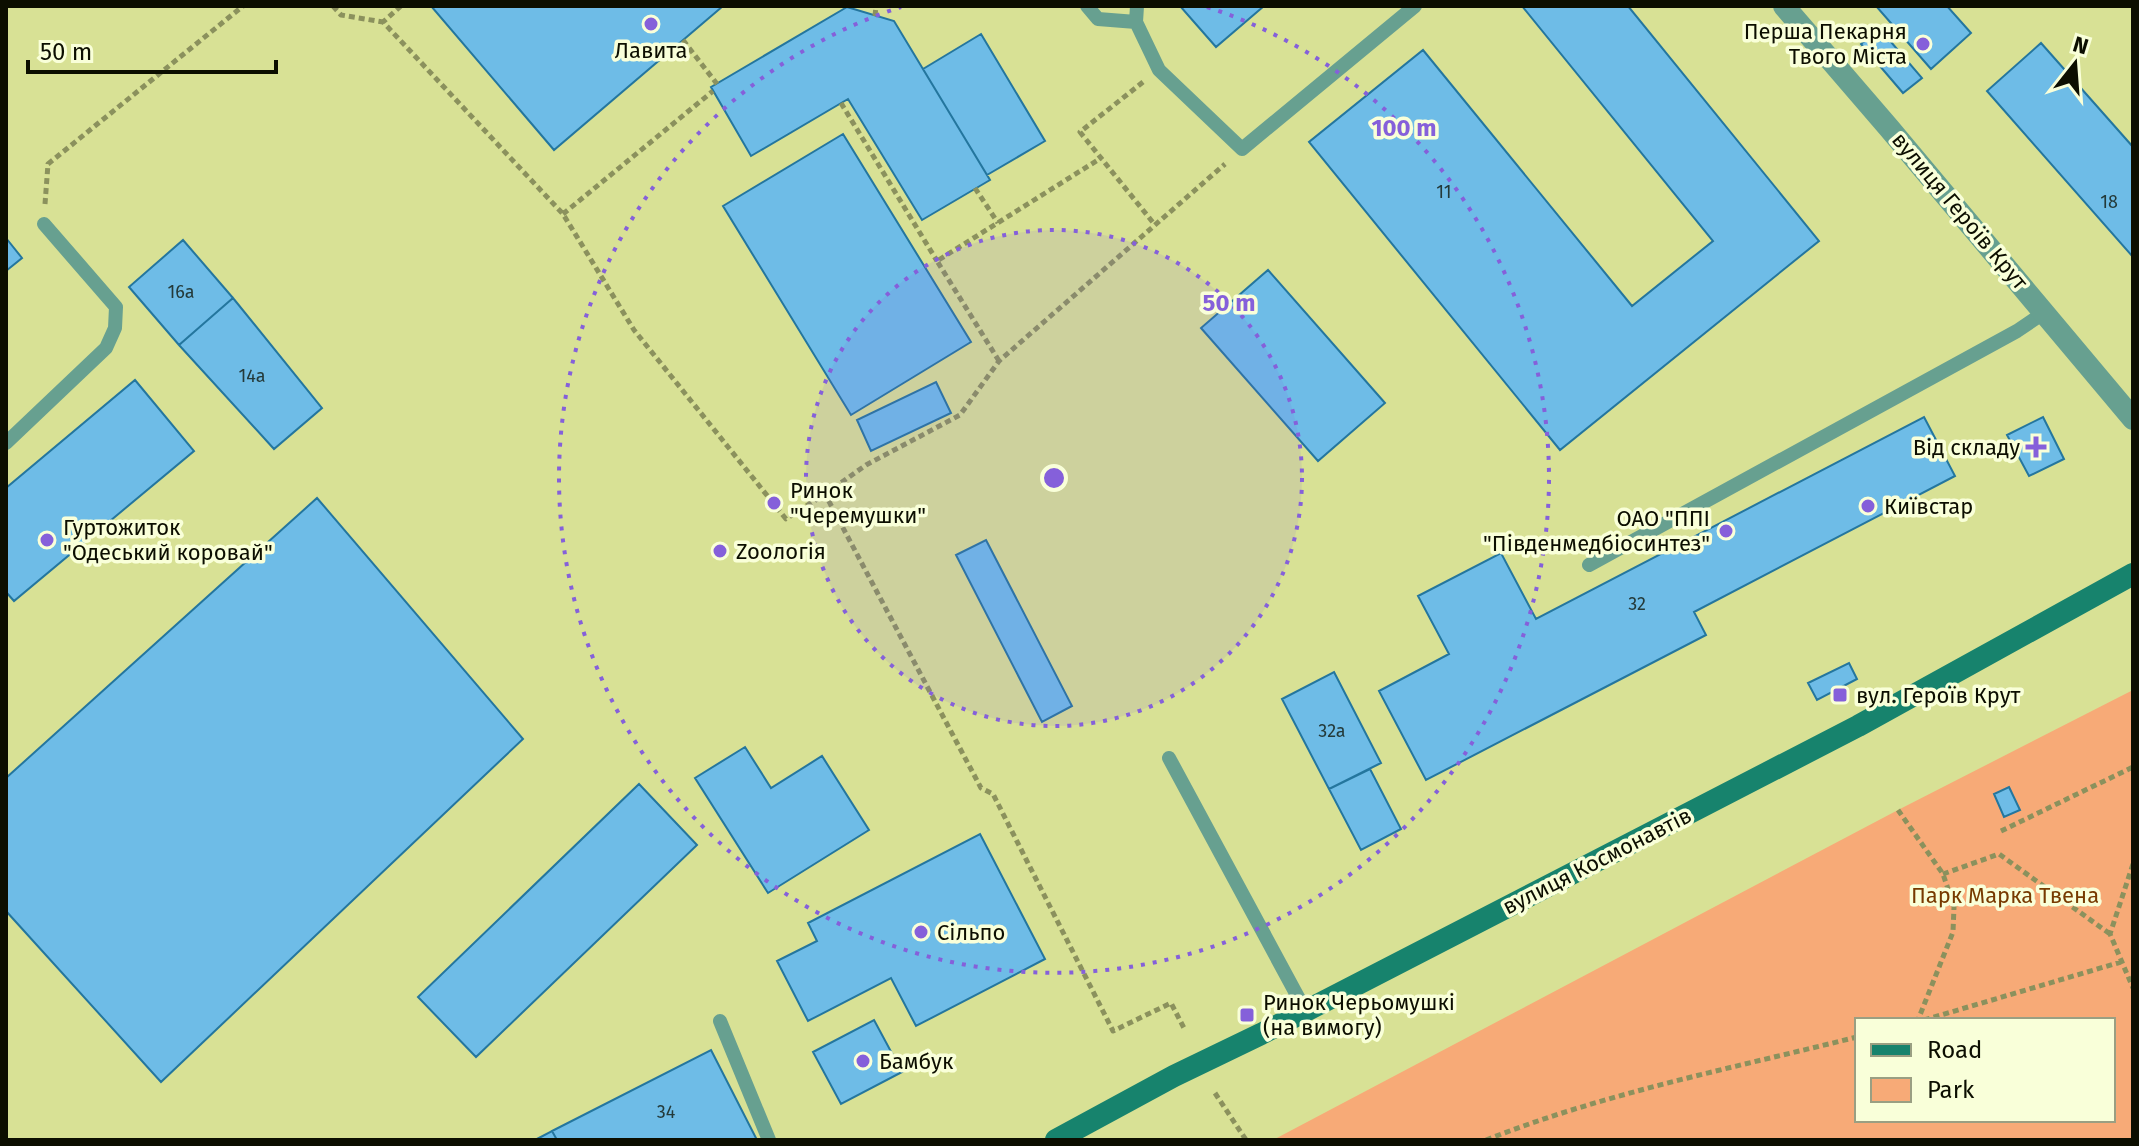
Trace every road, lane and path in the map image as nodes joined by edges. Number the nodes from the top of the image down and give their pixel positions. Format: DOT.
graph roads {
  1 [pos="243,6"];
  2 [pos="333,6"];
  3 [pos="401,6"];
  4 [pos="876,6"];
  5 [pos="1087,6"];
  6 [pos="1137,6"];
  7 [pos="1415,6"];
  8 [pos="1784,6"];
  9 [pos="875,16"];
  10 [pos="383,22"];
  11 [pos="1136,22"];
  12 [pos="683,40"];
  13 [pos="1159,70"];
  14 [pos="717,84"];
  15 [pos="713,91"];
  16 [pos="841,103"];
  17 [pos="1242,149"];
  18 [pos="1101,158"];
  19 [pos="975,188"];
  20 [pos="563,214"];
  21 [pos="998,223"];
  22 [pos="44,224"];
  23 [pos="1155,225"];
  24 [pos="937,261"];
  25 [pos="2045,312"];
  26 [pos="999,361"];
  27 [pos="2133,419"];
  28 [pos="6,443"];
  29 [pos="825,494"];
  30 [pos="1589,565"];
  31 [pos="2133,574"];
  32 [pos="1169,758"];
  33 [pos="2133,767"];
  34 [pos="1898,810"];
  35 [pos="2001,831"];
  36 [pos="2133,864"];
  37 [pos="1943,874"];
  38 [pos="2110,934"];
  39 [pos="2121,962"];
  40 [pos="2131,979"];
  41 [pos="2133,988"];
  42 [pos="1305,1010"];
  43 [pos="1922,1018"];
  44 [pos="1928,1018"];
  45 [pos="720,1021"];
  46 [pos="1185,1030"];
  47 [pos="1855,1038"];
  48 [pos="1215,1093"];
  49 [pos="769,1140"];
  50 [pos="1056,1140"];
  51 [pos="1246,1140"];
  52 [pos="1486,1140"];
  1 -- 22 [label="path"];
  2 -- 10 [label="path"];
  3 -- 10 [label="path"];
  4 -- 9 [label="path"];
  5 -- 11 [label="lane"];
  6 -- 11 [label="lane"];
  7 -- 17 [label="lane"];
  8 -- 25 [label="street, вулиця Героїв Крут"];
  10 -- 20 [label="path"];
  11 -- 13 [label="lane"];
  12 -- 14 [label="path"];
  13 -- 17 [label="lane"];
  13 -- 18 [label="path"];
  15 -- 20 [label="path"];
  16 -- 24 [label="path"];
  17 -- 23 [label="path"];
  18 -- 21 [label="path"];
  18 -- 23 [label="path"];
  19 -- 21 [label="path"];
  20 -- 29 [label="path"];
  21 -- 24 [label="path"];
  22 -- 28 [label="lane"];
  23 -- 26 [label="path"];
  24 -- 26 [label="path"];
  25 -- 27 [label="street, вулиця Героїв Крут"];
  25 -- 30 [label="lane"];
  26 -- 29 [label="path"];
  29 -- 46 [label="path"];
  31 -- 42 [label="main road, вулиця Космонавтів"];
  32 -- 42 [label="lane"];
  33 -- 35 [label="path"];
  34 -- 37 [label="path"];
  36 -- 38 [label="path"];
  37 -- 38 [label="path"];
  37 -- 43 [label="path"];
  38 -- 39 [label="path"];
  39 -- 40 [label="path"];
  39 -- 44 [label="path"];
  40 -- 41 [label="path"];
  42 -- 50 [label="main road, вулиця Космонавтів"];
  45 -- 49 [label="lane"];
  47 -- 52 [label="path"];
  48 -- 51 [label="path"];
}
